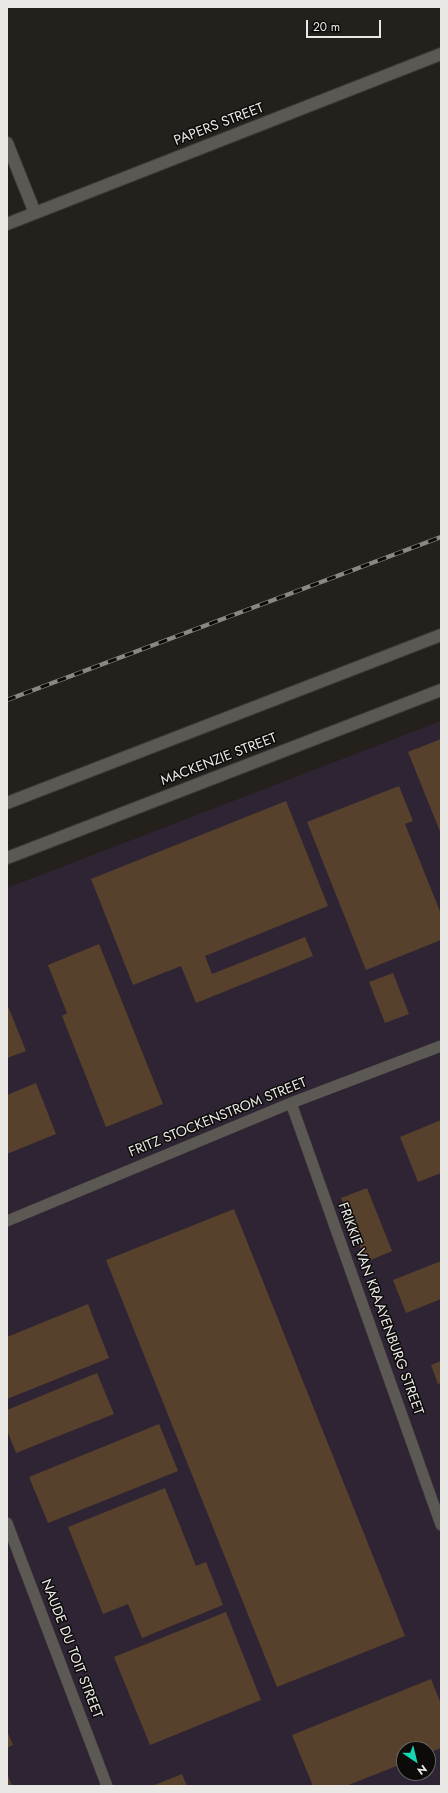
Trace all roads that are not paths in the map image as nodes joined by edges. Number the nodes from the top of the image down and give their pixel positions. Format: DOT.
graph roads {
  1 [pos="441,54"];
  2 [pos="7,143"];
  3 [pos="35,213"];
  4 [pos="7,224"];
  5 [pos="441,636"];
  6 [pos="441,690"];
  7 [pos="7,803"];
  8 [pos="7,858"];
  9 [pos="441,1046"];
  10 [pos="291,1103"];
  11 [pos="7,1221"];
  12 [pos="7,1523"];
  13 [pos="441,1525"];
  14 [pos="106,1786"];
  1 -- 3 [label="street, PAPERS STREET"];
  2 -- 3 [label="street"];
  3 -- 4 [label="street, PAPERS STREET"];
  5 -- 7 [label="street"];
  6 -- 8 [label="street, MACKENZIE STREET"];
  9 -- 10 [label="lane, FRITZ STOCKENSTROM STREET"];
  10 -- 11 [label="lane, FRITZ STOCKENSTROM STREET"];
  10 -- 13 [label="lane, FRIKKIE VAN KRAAYENBURG STREET"];
  12 -- 14 [label="lane, NAUDE DU TOIT STREET"];
}
